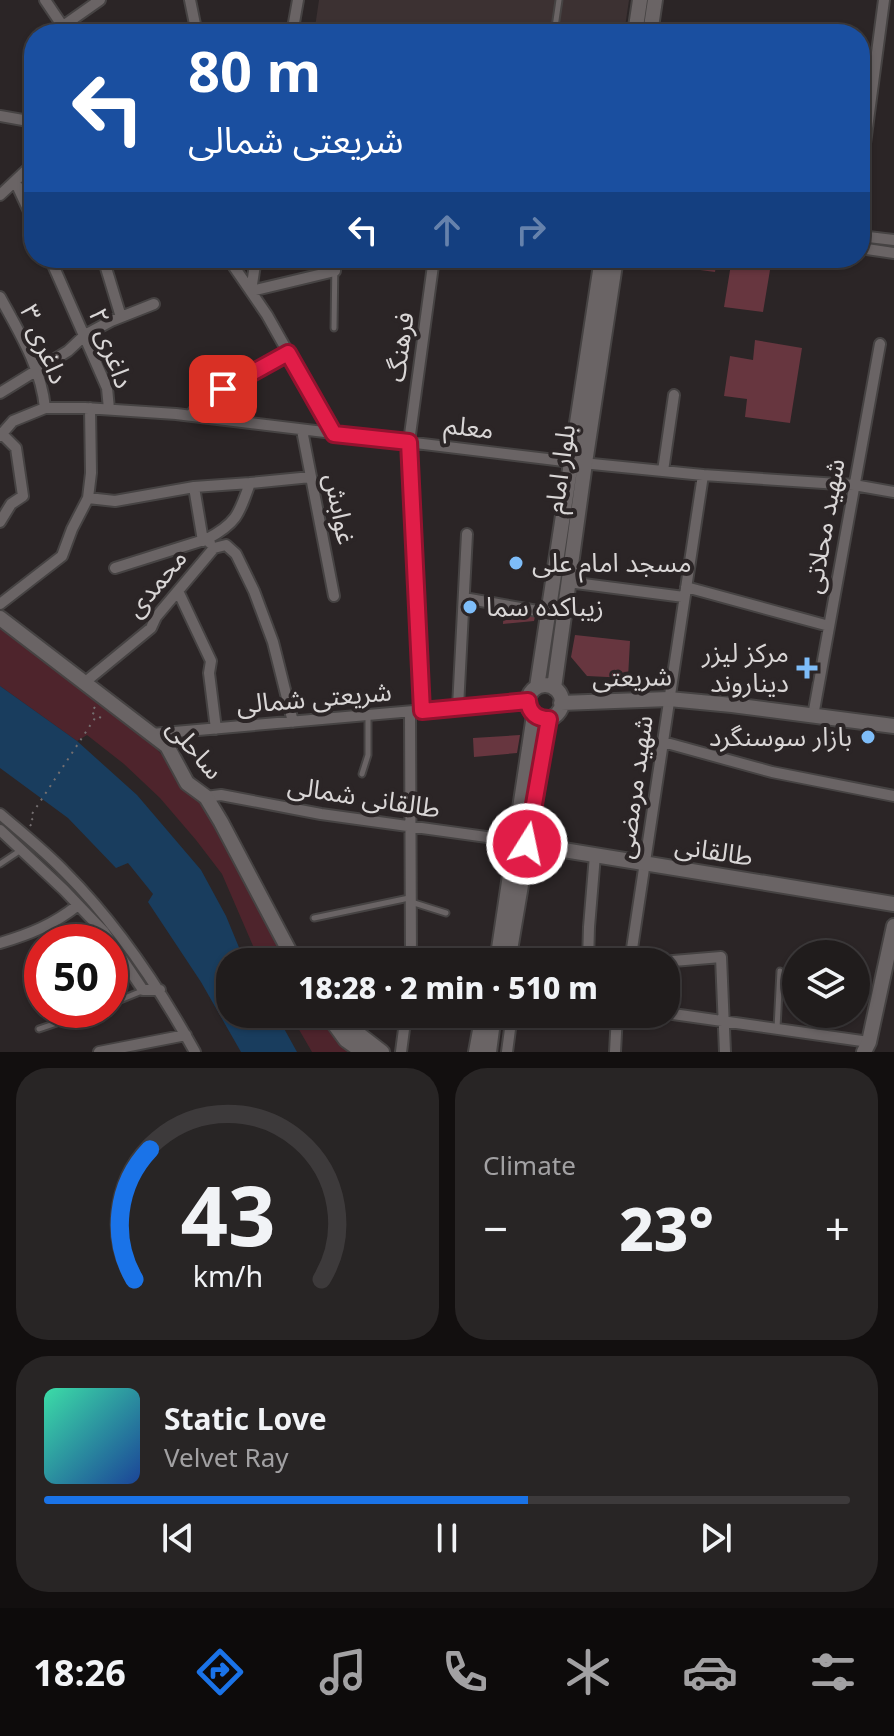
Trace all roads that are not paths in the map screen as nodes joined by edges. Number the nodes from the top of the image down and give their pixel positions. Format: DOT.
graph roads {
  1 [pos="45,0"];
  2 [pos="100,0"];
  3 [pos="190,0"];
  4 [pos="298,0"];
  5 [pos="559,0"];
  6 [pos="640,0"];
  7 [pos="655,0"];
  8 [pos="884,0"];
  9 [pos="62,24"];
  10 [pos="73,24"];
  11 [pos="195,24"];
  12 [pos="294,24"];
  13 [pos="555,24"];
  14 [pos="636,24"];
  15 [pos="651,24"];
  16 [pos="870,106"];
  17 [pos="0,116"];
  18 [pos="24,120"];
  19 [pos="24,172"];
  20 [pos="15,181"];
  21 [pos="0,195"];
  22 [pos="24,200"];
  23 [pos="870,237"];
  24 [pos="894,240"];
  25 [pos="870,249"];
  26 [pos="894,253"];
  27 [pos="55,268"];
  28 [pos="106,268"];
  29 [pos="235,268"];
  30 [pos="254,268"];
  31 [pos="433,268"];
  32 [pos="601,268"];
  33 [pos="614,268"];
  34 [pos="335,271"];
  35 [pos="251,291"];
  36 [pos="0,297"];
  37 [pos="154,304"];
  38 [pos="121,317"];
  39 [pos="334,328"];
  40 [pos="85,335"];
  41 [pos="880,344"];
  42 [pos="288,353"];
  43 [pos="37,372"];
  44 [pos="0,393"];
  45 [pos="674,395"];
  46 [pos="45,408"];
  47 [pos="90,408"];
  48 [pos="109,409"];
  49 [pos="191,415"];
  50 [pos="302,430"];
  51 [pos="334,434"];
  52 [pos="1,435"];
  53 [pos="409,442"];
  54 [pos="578,462"];
  55 [pos="663,471"];
  56 [pos="703,475"];
  57 [pos="311,477"];
  58 [pos="250,483"];
  59 [pos="854,485"];
  60 [pos="194,487"];
  61 [pos="894,492"];
  62 [pos="88,498"];
  63 [pos="0,522"];
  64 [pos="467,534"];
  65 [pos="208,543"];
  66 [pos="115,568"];
  67 [pos="568,582"];
  68 [pos="178,591"];
  69 [pos="685,592"];
  70 [pos="334,596"];
  71 [pos="464,598"];
  72 [pos="0,604"];
  73 [pos="549,613"];
  74 [pos="0,618"];
  75 [pos="829,626"];
  76 [pos="84,683"];
  77 [pos="537,687"];
  78 [pos="554,688"];
  79 [pos="669,699"];
  80 [pos="561,703"];
  81 [pos="458,707"];
  82 [pos="416,711"];
  83 [pos="537,712"];
  84 [pos="368,715"];
  85 [pos="813,716"];
  86 [pos="293,722"];
  87 [pos="894,726"];
  88 [pos="216,729"];
  89 [pos="152,734"];
  90 [pos="663,742"];
  91 [pos="362,774"];
  92 [pos="894,796"];
  93 [pos="206,797"];
  94 [pos="0,814"];
  95 [pos="410,827"];
  96 [pos="0,830"];
  97 [pos="521,843"];
  98 [pos="22,849"];
  99 [pos="595,855"];
  100 [pos="644,863"];
  101 [pos="0,864"];
  102 [pos="410,900"];
  103 [pos="894,904"];
  104 [pos="78,905"];
  105 [pos="446,913"];
  106 [pos="314,918"];
  107 [pos="94,924"];
  108 [pos="894,926"];
  109 [pos="0,943"];
  110 [pos="287,948"];
  111 [pos="411,948"];
  112 [pos="500,948"];
  113 [pos="510,948"];
  114 [pos="588,948"];
  115 [pos="632,948"];
  116 [pos="680,960"];
  117 [pos="128,968"];
  118 [pos="780,971"];
  119 [pos="143,990"];
  120 [pos="160,990"];
  121 [pos="128,996"];
  122 [pos="680,1015"];
  123 [pos="724,1022"];
  124 [pos="42,1028"];
  125 [pos="337,1028"];
  126 [pos="354,1028"];
  127 [pos="404,1028"];
  128 [pos="480,1028"];
  129 [pos="510,1028"];
  130 [pos="616,1028"];
  131 [pos="39,1029"];
  132 [pos="777,1029"];
  133 [pos="186,1035"];
  134 [pos="867,1047"];
  135 [pos="99,1052"];
  136 [pos="195,1052"];
  137 [pos="363,1052"];
  138 [pos="382,1052"];
  139 [pos="401,1052"];
  140 [pos="476,1052"];
  141 [pos="507,1052"];
  142 [pos="615,1052"];
  143 [pos="725,1052"];
  1 -- 9 [label="street"];
  2 -- 10 [label="street"];
  3 -- 11 [label="street"];
  4 -- 12 [label="street"];
  5 -- 13 [label="lane"];
  6 -- 14 [label="main road"];
  7 -- 15 [label="main road"];
  8 -- 16 [label="street"];
  17 -- 18 [label="street"];
  19 -- 20 [label="street"];
  20 -- 21 [label="street"];
  20 -- 22 [label="street"];
  23 -- 24 [label="street"];
  25 -- 26 [label="street"];
  27 -- 40 [label="street, داغری ۲"];
  28 -- 38 [label="street"];
  29 -- 35 [label="street"];
  30 -- 35 [label="street"];
  31 -- 53 [label="street, فرهنگ"];
  32 -- 54 [label="main road, بلوار امام"];
  33 -- 54 [label="main road, بلوار امام"];
  34 -- 35 [label="street"];
  34 -- 39 [label="lane"];
  35 -- 42 [label="street"];
  36 -- 43 [label="street, داغری ۳"];
  37 -- 38 [label="street"];
  38 -- 40 [label="street"];
  40 -- 43 [label="street"];
  40 -- 48 [label="street, داغری ۲"];
  41 -- 59 [label="street, شهید محلاتی"];
  42 -- 49 [label="street"];
  42 -- 51 [label="street"];
  43 -- 44 [label="street"];
  43 -- 46 [label="street, داغری ۳"];
  45 -- 55 [label="street"];
  46 -- 47 [label="street, معلم"];
  46 -- 52 [label="street, معلم"];
  47 -- 48 [label="street, معلم"];
  47 -- 62 [label="street"];
  48 -- 49 [label="street, معلم"];
  49 -- 50 [label="street, معلم"];
  50 -- 51 [label="street, معلم"];
  50 -- 57 [label="street, غوابش"];
  51 -- 53 [label="street, معلم"];
  52 -- 63 [label="street"];
  53 -- 54 [label="street, معلم"];
  53 -- 82 [label="street, فرهنگ"];
  54 -- 55 [label="street, معلم"];
  54 -- 67 [label="main road, بلوار امام"];
  54 -- 73 [label="main road, بلوار امام"];
  55 -- 56 [label="street, معلم"];
  56 -- 59 [label="street, معلم"];
  56 -- 69 [label="street, شهید مرمضی"];
  57 -- 58 [label="street"];
  57 -- 70 [label="street, غوابش"];
  58 -- 60 [label="street"];
  58 -- 65 [label="street"];
  59 -- 61 [label="street, معلم"];
  59 -- 75 [label="street, شهید محلاتی"];
  60 -- 62 [label="street"];
  60 -- 65 [label="street"];
  62 -- 72 [label="street"];
  64 -- 71 [label="street"];
  65 -- 66 [label="street"];
  65 -- 68 [label="street, محمدی"];
  65 -- 86 [label="street, محمدی"];
  67 -- 69 [label="street"];
  67 -- 78 [label="main road, بلوار امام"];
  68 -- 76 [label="street, محمدی"];
  68 -- 88 [label="street"];
  69 -- 75 [label="street"];
  69 -- 79 [label="street, شهید مرمضی"];
  71 -- 73 [label="street"];
  71 -- 81 [label="street"];
  73 -- 77 [label="main road, بلوار امام"];
  74 -- 76 [label="main road, ساحلی"];
  75 -- 85 [label="street, شهید محلاتی"];
  76 -- 89 [label="main road, ساحلی"];
  77 -- 78 [label="main road"];
  77 -- 83 [label="main road"];
  78 -- 80 [label="main road"];
  79 -- 80 [label="main road, شریعتی"];
  79 -- 85 [label="main road, شریعتی"];
  79 -- 90 [label="street, شهید مرمضی"];
  80 -- 83 [label="main road"];
  81 -- 82 [label="street, شریعتی شمالی"];
  81 -- 83 [label="street, شریعتی شمالی"];
  82 -- 84 [label="street, شریعتی شمالی"];
  82 -- 95 [label="street, فرهنگ"];
  83 -- 97 [label="main road"];
  84 -- 86 [label="street, شریعتی شمالی"];
  84 -- 91 [label="lane"];
  85 -- 87 [label="main road, شریعتی"];
  86 -- 88 [label="street, شریعتی شمالی"];
  88 -- 89 [label="street, شریعتی شمالی"];
  89 -- 93 [label="main road, ساحلی"];
  90 -- 92 [label="street"];
  90 -- 100 [label="street, شهید مرمضی"];
  93 -- 95 [label="street, طالقانی شمالی"];
  93 -- 110 [label="main road, ساحلی"];
  94 -- 120 [label="street"];
  95 -- 97 [label="street, طالقانی شمالی"];
  95 -- 102 [label="street, فرهنگ"];
  96 -- 98 [label="street"];
  97 -- 99 [label="main road, طالقانی"];
  97 -- 112 [label="main road"];
  97 -- 113 [label="main road"];
  98 -- 101 [label="lane"];
  98 -- 104 [label="street"];
  99 -- 100 [label="main road, طالقانی"];
  99 -- 114 [label="street"];
  100 -- 103 [label="main road, طالقانی"];
  100 -- 115 [label="street, شهید مرمضی"];
  102 -- 105 [label="lane"];
  102 -- 106 [label="lane"];
  102 -- 111 [label="street, فرهنگ"];
  104 -- 107 [label="street"];
  104 -- 109 [label="street"];
  108 -- 134 [label="main road"];
  116 -- 123 [label="street"];
  117 -- 119 [label="street"];
  118 -- 132 [label="lane"];
  119 -- 120 [label="street"];
  119 -- 121 [label="lane"];
  120 -- 133 [label="street"];
  122 -- 123 [label="street"];
  123 -- 132 [label="street"];
  123 -- 143 [label="street"];
  124 -- 131 [label="lane"];
  125 -- 137 [label="main road"];
  126 -- 138 [label="main road"];
  127 -- 139 [label="street"];
  128 -- 140 [label="main road"];
  129 -- 141 [label="street"];
  130 -- 142 [label="street"];
  132 -- 134 [label="street"];
  133 -- 135 [label="street"];
  133 -- 136 [label="street"];
}
